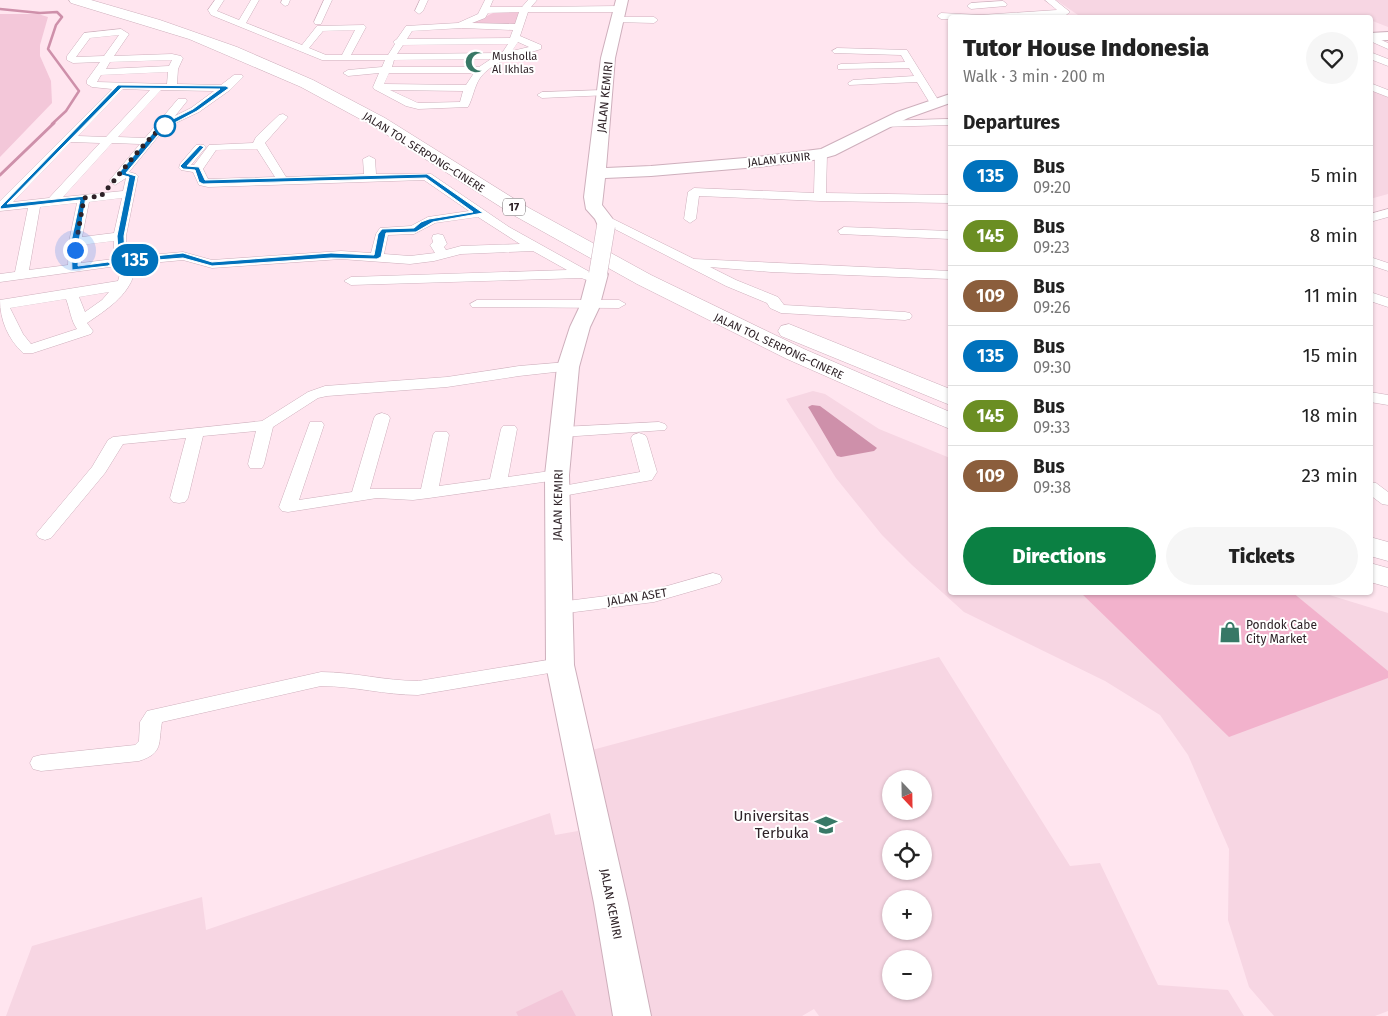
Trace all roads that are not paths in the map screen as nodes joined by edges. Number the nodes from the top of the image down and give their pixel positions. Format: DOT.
graph roads {
  1 [pos="76,0"];
  2 [pos="114,0"];
  3 [pos="220,0"];
  4 [pos="255,0"];
  5 [pos="328,0"];
  6 [pos="424,0"];
  7 [pos="489,0"];
  8 [pos="533,0"];
  9 [pos="574,0"];
  10 [pos="1047,1"];
  11 [pos="968,3"];
  12 [pos="1011,4"];
  13 [pos="486,10"];
  14 [pos="524,10"];
  15 [pos="570,10"];
  16 [pos="620,10"];
  17 [pos="419,11"];
  18 [pos="983,15"];
  19 [pos="1017,15"];
  20 [pos="941,16"];
  21 [pos="948,16"];
  22 [pos="654,20"];
  23 [pos="563,21"];
  24 [pos="318,22"];
  25 [pos="241,24"];
  26 [pos="459,26"];
  27 [pos="515,35"];
  28 [pos="1375,39"];
  29 [pos="398,42"];
  30 [pos="1388,46"];
  31 [pos="304,49"];
  32 [pos="837,51"];
  33 [pos="505,56"];
  34 [pos="1373,56"];
  35 [pos="391,57"];
  36 [pos="345,58"];
  37 [pos="106,59"];
  38 [pos="1388,63"];
  39 [pos="912,66"];
  40 [pos="841,67"];
  41 [pos="173,69"];
  42 [pos="384,70"];
  43 [pos="482,70"];
  44 [pos="99,72"];
  45 [pos="348,73"];
  46 [pos="238,77"];
  47 [pos="920,80"];
  48 [pos="853,83"];
  49 [pos="120,87"];
  50 [pos="158,87"];
  51 [pos="172,87"];
  52 [pos="1373,87"];
  53 [pos="226,88"];
  54 [pos="380,88"];
  55 [pos="469,88"];
  56 [pos="605,93"];
  57 [pos="1388,94"];
  58 [pos="542,95"];
  59 [pos="145,100"];
  60 [pos="209,100"];
  61 [pos="942,100"];
  62 [pos="182,101"];
  63 [pos="283,117"];
  64 [pos="948,122"];
  65 [pos="413,123"];
  66 [pos="880,124"];
  67 [pos="161,128"];
  68 [pos="68,139"];
  69 [pos="109,139"];
  70 [pos="148,141"];
  71 [pos="260,146"];
  72 [pos="200,147"];
  73 [pos="821,154"];
  74 [pos="370,159"];
  75 [pos="197,169"];
  76 [pos="597,173"];
  77 [pos="121,174"];
  78 [pos="370,177"];
  79 [pos="283,181"];
  80 [pos="128,194"];
  81 [pos="101,196"];
  82 [pos="820,197"];
  83 [pos="84,198"];
  84 [pos="948,199"];
  85 [pos="53,201"];
  86 [pos="35,203"];
  87 [pos="543,203"];
  88 [pos="0,207"];
  89 [pos="479,213"];
  90 [pos="1388,213"];
  91 [pos="1373,217"];
  92 [pos="690,219"];
  93 [pos="605,222"];
  94 [pos="844,232"];
  95 [pos="948,235"];
  96 [pos="120,236"];
  97 [pos="438,238"];
  98 [pos="75,242"];
  99 [pos="536,247"];
  100 [pos="1388,252"];
  101 [pos="443,254"];
  102 [pos="377,257"];
  103 [pos="643,258"];
  104 [pos="1373,258"];
  105 [pos="1373,260"];
  106 [pos="686,261"];
  107 [pos="121,262"];
  108 [pos="1388,267"];
  109 [pos="74,269"];
  110 [pos="669,272"];
  111 [pos="948,275"];
  112 [pos="21,276"];
  113 [pos="0,278"];
  114 [pos="351,281"];
  115 [pos="592,282"];
  116 [pos="427,283"];
  117 [pos="123,286"];
  118 [pos="71,294"];
  119 [pos="0,304"];
  120 [pos="477,304"];
  121 [pos="619,304"];
  122 [pos="905,316"];
  123 [pos="79,322"];
  124 [pos="568,367"];
  125 [pos="948,397"];
  126 [pos="1373,398"];
  127 [pos="1388,400"];
  128 [pos="382,418"];
  129 [pos="948,420"];
  130 [pos="266,425"];
  131 [pos="316,425"];
  132 [pos="659,427"];
  133 [pos="509,429"];
  134 [pos="196,432"];
  135 [pos="562,432"];
  136 [pos="442,435"];
  137 [pos="640,438"];
  138 [pos="256,464"];
  139 [pos="498,484"];
  140 [pos="557,484"];
  141 [pos="1373,490"];
  142 [pos="429,494"];
  143 [pos="360,495"];
  144 [pos="179,498"];
  145 [pos="1388,500"];
  146 [pos="45,534"];
  147 [pos="1373,547"];
  148 [pos="1388,552"];
  149 [pos="1373,573"];
  150 [pos="1388,578"];
  151 [pos="713,579"];
  152 [pos="559,608"];
  153 [pos="560,665"];
  154 [pos="41,763"];
  155 [pos="632,1016"];
  1 -- 129 [label="highway, JALAN TOL SERPONG–CINERE / 17"];
  2 -- 65 [label="highway, JALAN TOL SERPONG–CINERE"];
  3 -- 25 [label="street"];
  4 -- 25 [label="street"];
  5 -- 24 [label="street"];
  6 -- 17 [label="street"];
  7 -- 13 [label="street"];
  8 -- 14 [label="street"];
  9 -- 15 [label="street"];
  10 -- 19 [label="street"];
  11 -- 12 [label="street"];
  11 -- 18 [label="street"];
  13 -- 14 [label="street"];
  13 -- 26 [label="street"];
  14 -- 15 [label="street"];
  14 -- 27 [label="street"];
  15 -- 16 [label="street"];
  15 -- 23 [label="street"];
  16 -- 22 [label="street"];
  16 -- 56 [label="street, JALAN KEMIRI"];
  20 -- 21 [label="street"];
  25 -- 31 [label="street"];
  26 -- 27 [label="street"];
  26 -- 29 [label="street"];
  27 -- 29 [label="street"];
  27 -- 33 [label="street"];
  27 -- 33 [label="street"];
  28 -- 30 [label="street"];
  29 -- 35 [label="street"];
  31 -- 36 [label="street"];
  31 -- 36 [label="street"];
  32 -- 39 [label="street"];
  33 -- 35 [label="street"];
  33 -- 43 [label="street"];
  34 -- 38 [label="street"];
  35 -- 36 [label="street"];
  35 -- 42 [label="street"];
  37 -- 37 [label="street"];
  37 -- 41 [label="street"];
  37 -- 44 [label="street"];
  39 -- 40 [label="street"];
  39 -- 47 [label="street"];
  41 -- 44 [label="street"];
  41 -- 51 [label="street"];
  42 -- 43 [label="street"];
  42 -- 45 [label="street"];
  42 -- 54 [label="street"];
  43 -- 55 [label="street"];
  44 -- 49 [label="street"];
  46 -- 53 [label="street"];
  47 -- 48 [label="street"];
  47 -- 61 [label="street"];
  49 -- 50 [label="street"];
  49 -- 68 [label="street"];
  50 -- 51 [label="street"];
  50 -- 59 [label="street"];
  51 -- 53 [label="street"];
  52 -- 57 [label="street"];
  53 -- 60 [label="street"];
  54 -- 55 [label="street"];
  54 -- 55 [label="street"];
  56 -- 58 [label="street"];
  56 -- 76 [label="street, JALAN KEMIRI"];
  59 -- 62 [label="street"];
  59 -- 69 [label="street"];
  60 -- 62 [label="street"];
  60 -- 67 [label="street"];
  61 -- 66 [label="street, JALAN KUNIR"];
  62 -- 67 [label="street"];
  63 -- 71 [label="street"];
  64 -- 66 [label="street"];
  66 -- 73 [label="street, JALAN KUNIR"];
  67 -- 70 [label="street"];
  68 -- 69 [label="street"];
  68 -- 88 [label="street"];
  69 -- 70 [label="street"];
  69 -- 85 [label="street"];
  70 -- 77 [label="street"];
  71 -- 75 [label="street"];
  71 -- 79 [label="street"];
  72 -- 75 [label="street"];
  73 -- 76 [label="street, JALAN KUNIR"];
  73 -- 82 [label="street"];
  74 -- 78 [label="street"];
  75 -- 79 [label="street"];
  76 -- 93 [label="street, JALAN KEMIRI"];
  77 -- 80 [label="street"];
  77 -- 81 [label="street"];
  78 -- 79 [label="street"];
  78 -- 89 [label="street"];
  80 -- 81 [label="street"];
  80 -- 96 [label="street"];
  81 -- 83 [label="street"];
  82 -- 84 [label="street"];
  82 -- 92 [label="street"];
  83 -- 85 [label="street"];
  83 -- 98 [label="street"];
  85 -- 86 [label="street"];
  86 -- 88 [label="street"];
  86 -- 112 [label="street"];
  87 -- 103 [label="highway, 17"];
  89 -- 99 [label="street"];
  89 -- 102 [label="street"];
  90 -- 91 [label="street"];
  93 -- 106 [label="street"];
  93 -- 115 [label="street, JALAN KEMIRI, bridge"];
  94 -- 95 [label="street"];
  96 -- 98 [label="street"];
  96 -- 107 [label="street"];
  97 -- 101 [label="street"];
  98 -- 109 [label="street"];
  99 -- 101 [label="street"];
  99 -- 115 [label="street"];
  100 -- 104 [label="street"];
  101 -- 102 [label="street"];
  102 -- 107 [label="street"];
  105 -- 108 [label="street"];
  106 -- 111 [label="street"];
  106 -- 122 [label="street"];
  107 -- 109 [label="street"];
  107 -- 117 [label="street"];
  109 -- 112 [label="street"];
  110 -- 125 [label="highway, JALAN TOL SERPONG–CINERE"];
  112 -- 113 [label="street"];
  114 -- 115 [label="street"];
  115 -- 116 [label="street"];
  115 -- 120 [label="street"];
  115 -- 121 [label="street"];
  115 -- 124 [label="street, JALAN KEMIRI"];
  117 -- 118 [label="street"];
  117 -- 123 [label="street"];
  118 -- 119 [label="street"];
  118 -- 123 [label="street"];
  119 -- 123 [label="street"];
  124 -- 130 [label="street"];
  124 -- 135 [label="street, JALAN KEMIRI"];
  126 -- 127 [label="street"];
  128 -- 143 [label="street"];
  130 -- 134 [label="street"];
  130 -- 138 [label="street"];
  131 -- 143 [label="street"];
  132 -- 135 [label="street"];
  133 -- 139 [label="street"];
  134 -- 144 [label="street"];
  134 -- 146 [label="street"];
  135 -- 140 [label="street, JALAN KEMIRI"];
  136 -- 142 [label="street"];
  137 -- 140 [label="street"];
  139 -- 140 [label="street"];
  139 -- 142 [label="street"];
  140 -- 152 [label="street, JALAN KEMIRI"];
  141 -- 145 [label="street"];
  142 -- 143 [label="street"];
  147 -- 148 [label="highway"];
  149 -- 150 [label="highway"];
  151 -- 152 [label="street, JALAN ASET"];
  152 -- 153 [label="street, JALAN KEMIRI"];
  153 -- 154 [label="street"];
  153 -- 155 [label="street, JALAN KEMIRI"];
}
